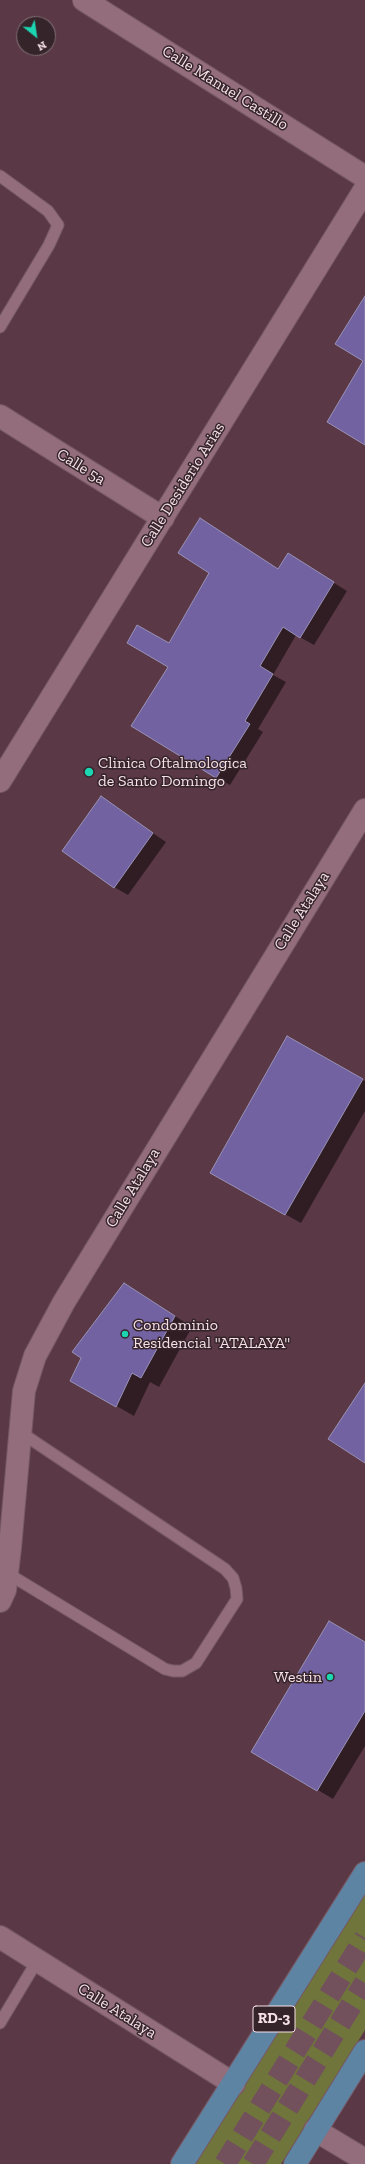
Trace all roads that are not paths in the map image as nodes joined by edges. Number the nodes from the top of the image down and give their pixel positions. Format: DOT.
graph roads {
  1 [pos="84,0"];
  2 [pos="0,176"];
  3 [pos="365,177"];
  4 [pos="365,189"];
  5 [pos="0,327"];
  6 [pos="0,416"];
  7 [pos="163,518"];
  8 [pos="0,781"];
  9 [pos="365,810"];
  10 [pos="19,1432"];
  11 [pos="7,1573"];
  12 [pos="0,1601"];
  13 [pos="365,1873"];
  14 [pos="0,1938"];
  15 [pos="37,1961"];
  16 [pos="0,2023"];
  17 [pos="365,2051"];
  18 [pos="234,2084"];
  19 [pos="316,2130"];
  20 [pos="365,2160"];
  21 [pos="182,2164"];
  22 [pos="295,2164"];
  1 -- 3 [label="street, Calle Manuel Castillo"];
  2 -- 5 [label="lane"];
  4 -- 7 [label="street, Calle Desiderio Arias"];
  6 -- 7 [label="street, Calle 5a"];
  7 -- 8 [label="street, Calle Desiderio Arias"];
  9 -- 10 [label="street, Calle Atalaya"];
  10 -- 11 [label="street, Calle Atalaya"];
  10 -- 11 [label="lane"];
  11 -- 12 [label="street, Calle Atalaya"];
  13 -- 18 [label="main road, RD-3"];
  14 -- 15 [label="street, Calle Atalaya"];
  15 -- 16 [label="lane"];
  15 -- 18 [label="street, Calle Atalaya"];
  17 -- 19 [label="main road"];
  18 -- 21 [label="main road, RD-3"];
  19 -- 20 [label="street"];
  19 -- 22 [label="main road"];
}
